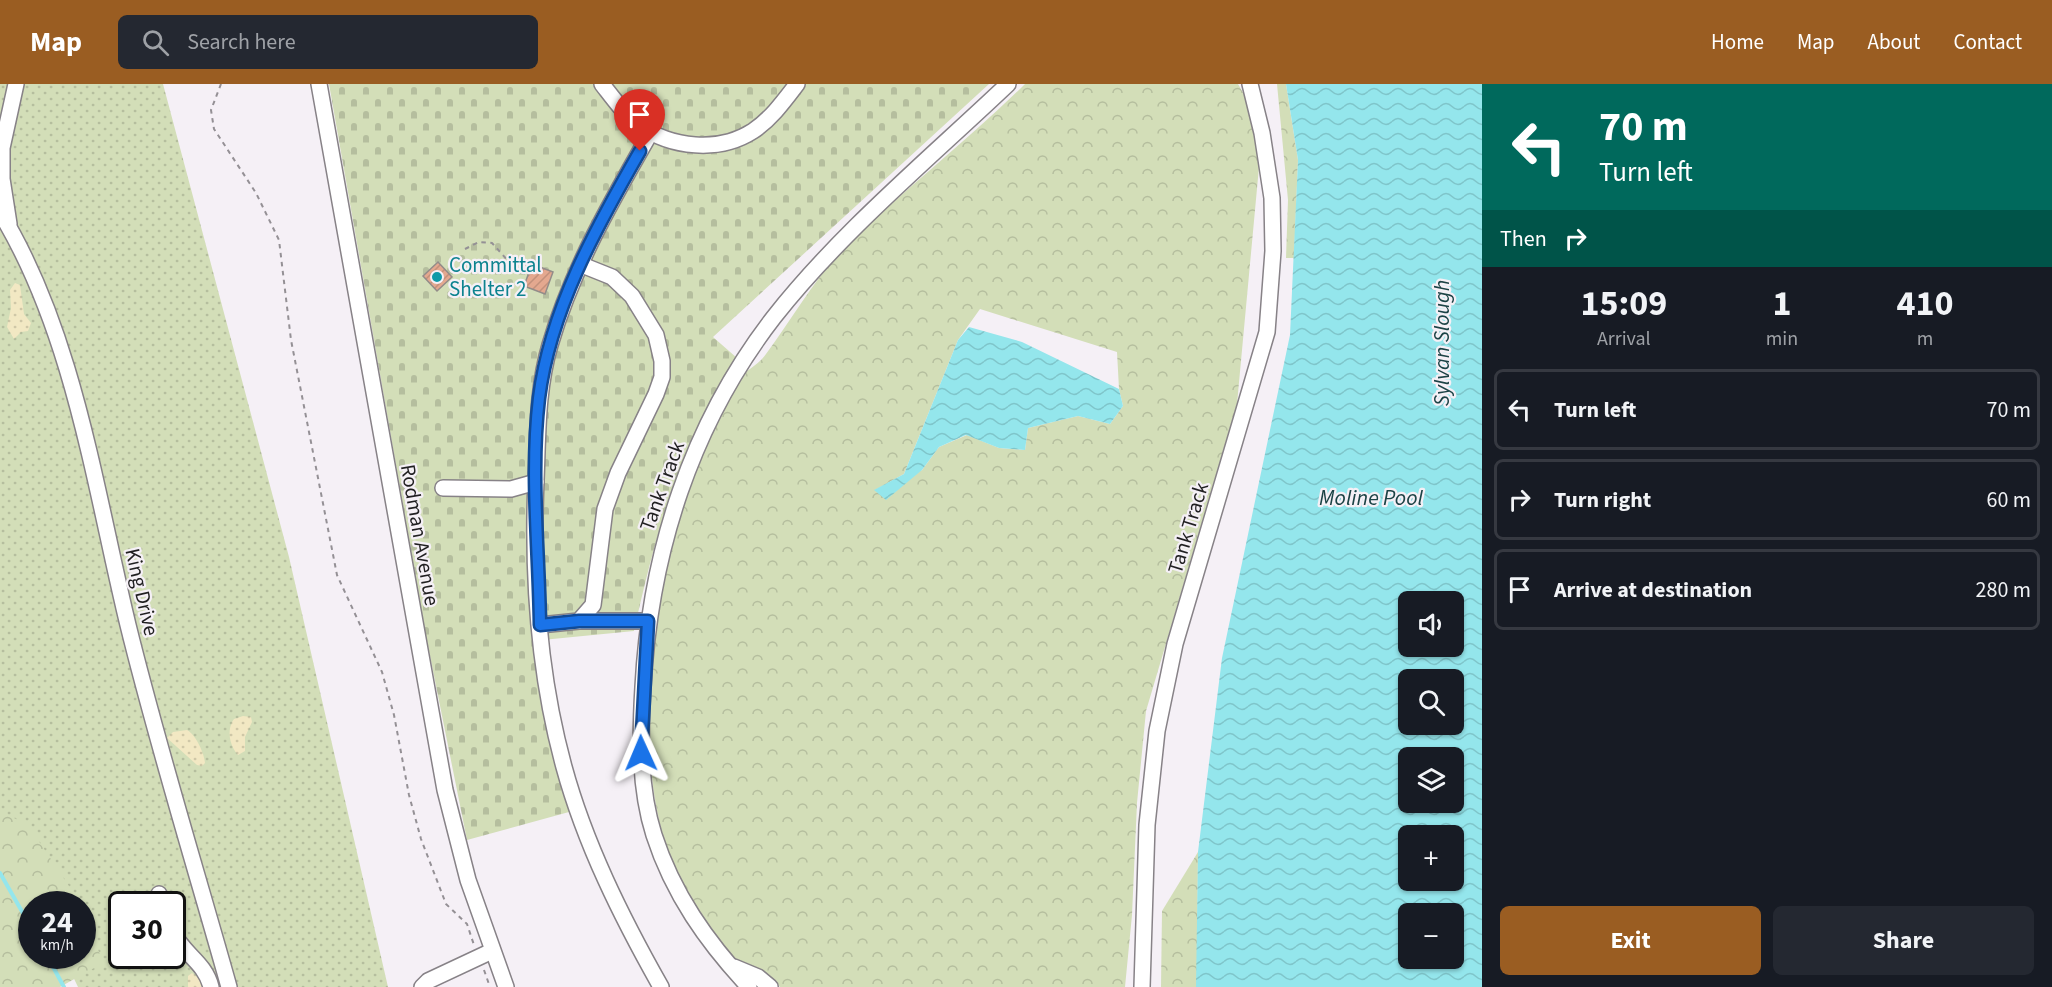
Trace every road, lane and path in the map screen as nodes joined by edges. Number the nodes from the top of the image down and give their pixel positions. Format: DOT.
graph roads {
  1 [pos="16,84"];
  2 [pos="220,84"];
  3 [pos="319,84"];
  4 [pos="602,84"];
  5 [pos="797,84"];
  6 [pos="1008,84"];
  7 [pos="1250,84"];
  8 [pos="651,132"];
  9 [pos="4,218"];
  10 [pos="465,249"];
  11 [pos="582,265"];
  12 [pos="525,274"];
  13 [pos="536,482"];
  14 [pos="443,488"];
  15 [pos="579,621"];
  16 [pos="648,621"];
  17 [pos="540,625"];
  18 [pos="186,951"];
  19 [pos="486,954"];
  20 [pos="730,966"];
  21 [pos="211,987"];
  22 [pos="229,987"];
  23 [pos="422,987"];
  24 [pos="490,987"];
  25 [pos="506,987"];
  26 [pos="661,987"];
  27 [pos="749,987"];
  28 [pos="770,987"];
  29 [pos="1142,987"];
  1 -- 9 [label="street, King Drive"];
  2 -- 19 [label="path"];
  3 -- 19 [label="street, Rodman Avenue"];
  4 -- 8 [label="street"];
  5 -- 8 [label="street"];
  6 -- 16 [label="street, Tank Track"];
  7 -- 29 [label="street, Tank Track"];
  8 -- 11 [label="street"];
  9 -- 22 [label="street, King Drive"];
  10 -- 12 [label="path"];
  11 -- 13 [label="street"];
  11 -- 15 [label="street"];
  13 -- 14 [label="street"];
  13 -- 17 [label="street"];
  15 -- 16 [label="street"];
  15 -- 17 [label="street"];
  16 -- 20 [label="street, Tank Track"];
  17 -- 26 [label="street"];
  18 -- 21 [label="street"];
  19 -- 23 [label="street"];
  19 -- 24 [label="path"];
  19 -- 25 [label="street, Rodman Avenue"];
  20 -- 27 [label="street, Tank Track"];
  20 -- 28 [label="street"];
}
